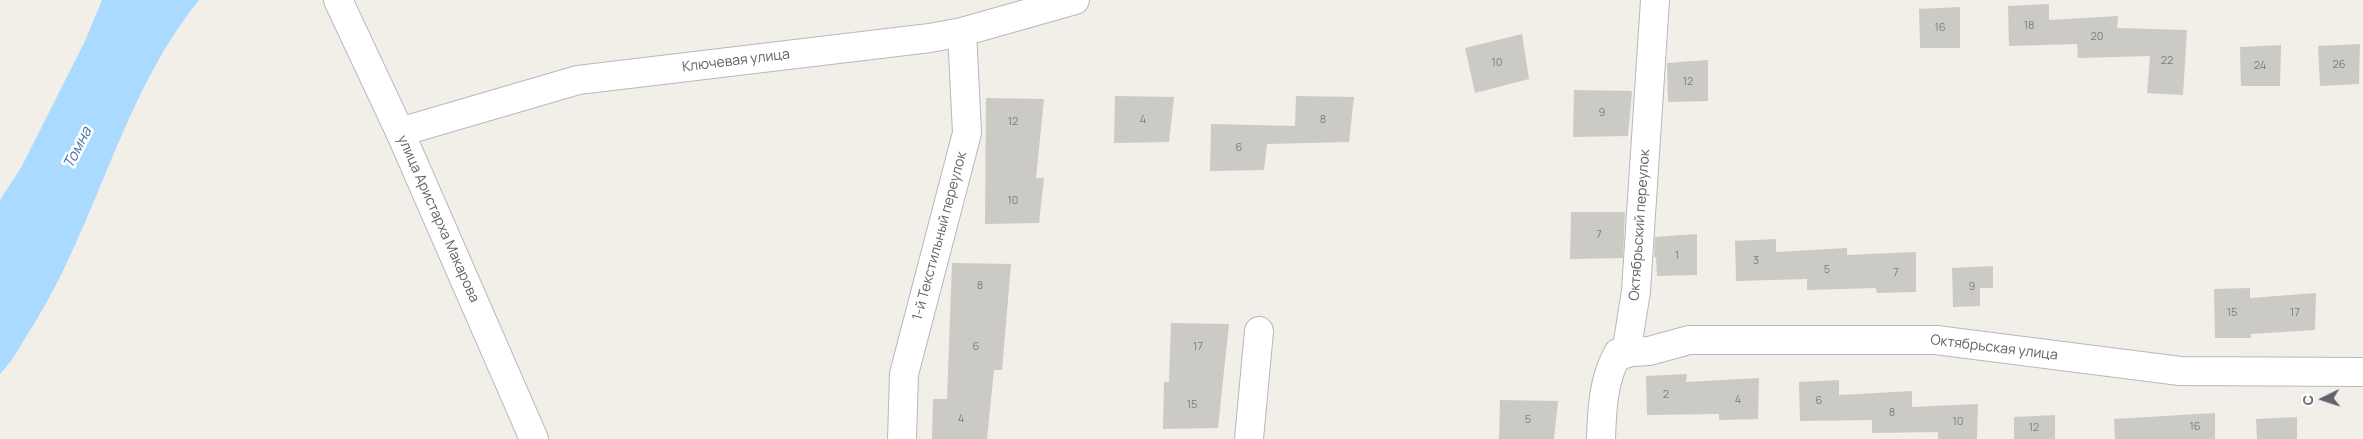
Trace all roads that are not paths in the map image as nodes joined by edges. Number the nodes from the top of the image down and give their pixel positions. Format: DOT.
graph roads {
  1 [pos="338,0"];
  2 [pos="1075,0"];
  3 [pos="1655,0"];
  4 [pos="962,32"];
  5 [pos="400,132"];
  6 [pos="1259,332"];
  7 [pos="1626,354"];
  8 [pos="2363,372"];
  9 [pos="534,439"];
  10 [pos="902,439"];
  11 [pos="1249,439"];
  12 [pos="1601,439"];
  1 -- 5 [label="street, улица Аристарха Макарова"];
  2 -- 4 [label="street, Ключевая улица"];
  3 -- 7 [label="street, Октябрьский переулок"];
  4 -- 5 [label="street, Ключевая улица"];
  4 -- 10 [label="street, 1-й Текстильный переулок"];
  5 -- 9 [label="street, улица Аристарха Макарова"];
  6 -- 11 [label="street"];
  7 -- 8 [label="street, Октябрьская улица"];
  7 -- 12 [label="street"];
}
